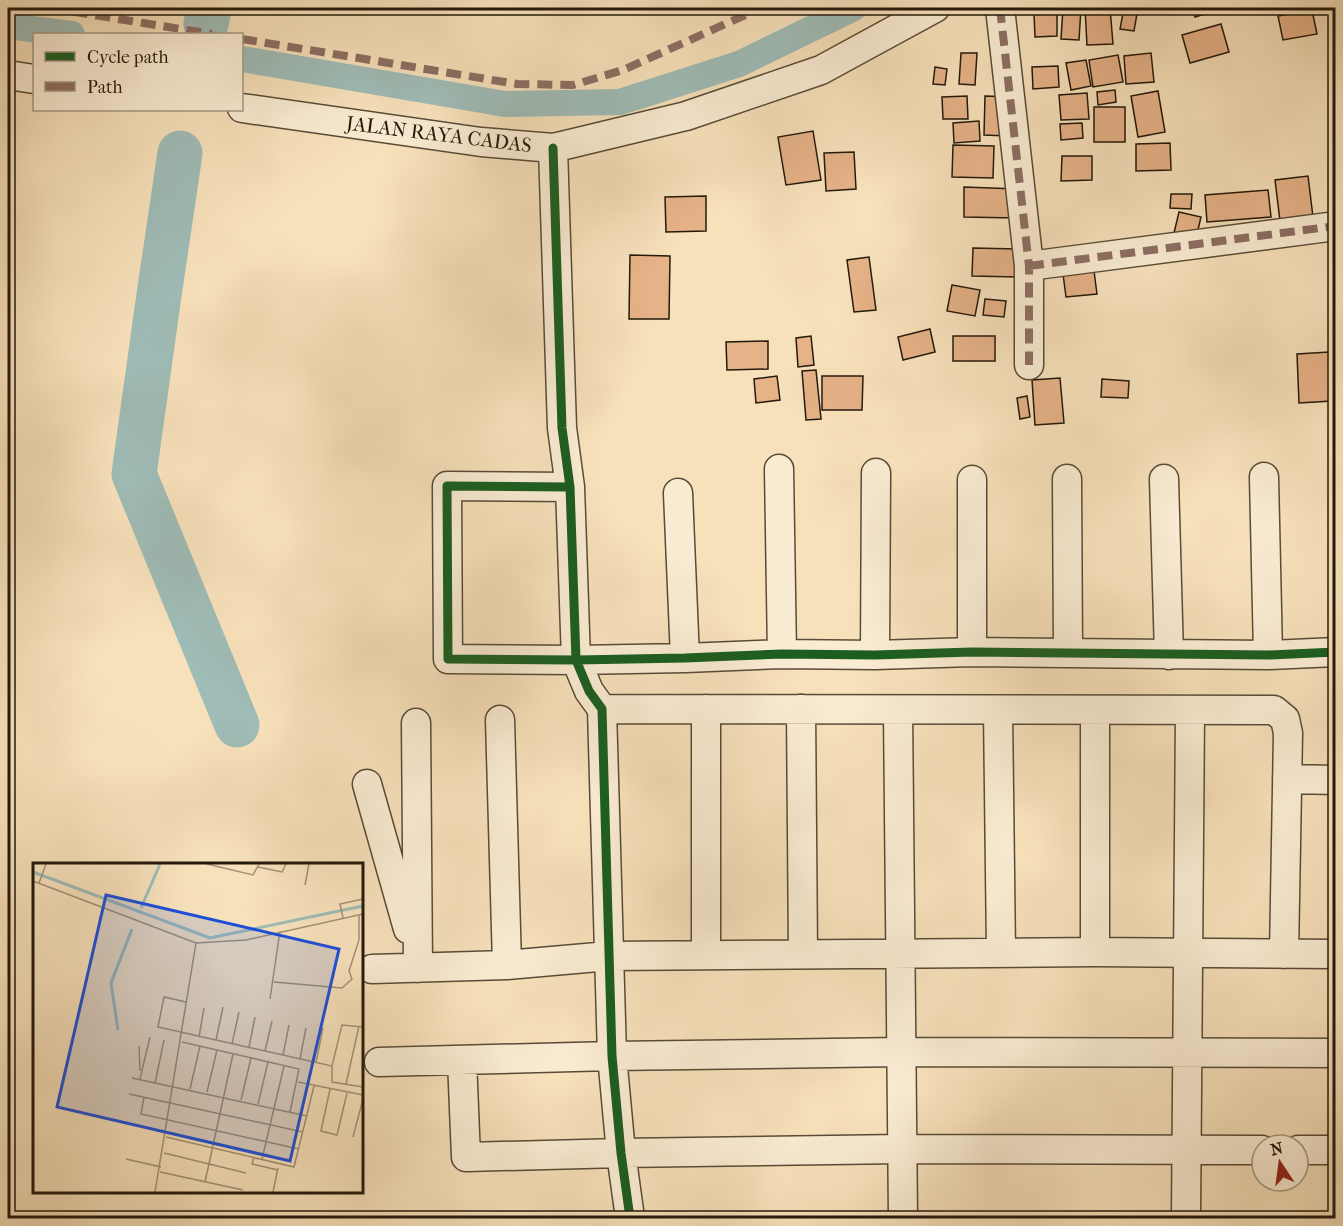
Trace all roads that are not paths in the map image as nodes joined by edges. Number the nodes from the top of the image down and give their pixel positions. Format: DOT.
graph roads {
  1 [pos="935,8"];
  2 [pos="1000,8"];
  3 [pos="8,75"];
  4 [pos="33,79"];
  5 [pos="243,108"];
  6 [pos="553,148"];
  7 [pos="1335,226"];
  8 [pos="1029,267"];
  9 [pos="1029,365"];
  10 [pos="779,469"];
  11 [pos="876,473"];
  12 [pos="1264,477"];
  13 [pos="1067,479"];
  14 [pos="1164,479"];
  15 [pos="972,480"];
  16 [pos="570,487"];
  17 [pos="678,493"];
  18 [pos="972,652"];
  19 [pos="1068,652"];
  20 [pos="1335,652"];
  21 [pos="782,654"];
  22 [pos="875,655"];
  23 [pos="1169,655"];
  24 [pos="1268,656"];
  25 [pos="685,658"];
  26 [pos="576,660"];
  27 [pos="602,709"];
  28 [pos="706,709"];
  29 [pos="801,709"];
  30 [pos="898,710"];
  31 [pos="998,710"];
  32 [pos="1095,710"];
  33 [pos="1190,711"];
  34 [pos="500,720"];
  35 [pos="416,723"];
  36 [pos="1287,779"];
  37 [pos="1335,780"];
  38 [pos="367,784"];
  39 [pos="1000,952"];
  40 [pos="1095,952"];
  41 [pos="901,953"];
  42 [pos="1188,953"];
  43 [pos="803,954"];
  44 [pos="1284,954"];
  45 [pos="1335,954"];
  46 [pos="706,955"];
  47 [pos="609,956"];
  48 [pos="507,965"];
  49 [pos="418,968"];
  50 [pos="372,969"];
  51 [pos="901,1052"];
  52 [pos="1187,1052"];
  53 [pos="1335,1053"];
  54 [pos="612,1056"];
  55 [pos="462,1060"];
  56 [pos="379,1062"];
  57 [pos="902,1149"];
  58 [pos="1187,1150"];
  59 [pos="1250,1150"];
  60 [pos="1310,1150"];
  61 [pos="1335,1150"];
  62 [pos="621,1153"];
  63 [pos="630,1218"];
  64 [pos="903,1218"];
  65 [pos="1186,1218"];
  1 -- 6 [label="street, JALAN RAYA CADAS"];
  2 -- 8 [label="street"];
  3 -- 4 [label="street"];
  5 -- 6 [label="street, JALAN RAYA CADAS"];
  6 -- 16 [label="street"];
  7 -- 8 [label="street"];
  8 -- 9 [label="street"];
  10 -- 21 [label="street"];
  11 -- 22 [label="street"];
  12 -- 24 [label="street"];
  13 -- 19 [label="street"];
  14 -- 23 [label="street"];
  15 -- 18 [label="street"];
  16 -- 26 [label="street"];
  16 -- 26 [label="street"];
  17 -- 25 [label="street"];
  18 -- 19 [label="street"];
  18 -- 22 [label="street"];
  19 -- 23 [label="street"];
  20 -- 24 [label="street"];
  21 -- 22 [label="street"];
  21 -- 25 [label="street"];
  23 -- 24 [label="street"];
  25 -- 26 [label="street"];
  26 -- 27 [label="street"];
  27 -- 28 [label="street"];
  27 -- 47 [label="street"];
  28 -- 29 [label="street"];
  28 -- 46 [label="street"];
  29 -- 30 [label="street"];
  29 -- 43 [label="street"];
  30 -- 31 [label="street"];
  30 -- 41 [label="street"];
  31 -- 32 [label="street"];
  31 -- 39 [label="street"];
  32 -- 33 [label="street"];
  32 -- 40 [label="street"];
  33 -- 36 [label="street"];
  33 -- 42 [label="street"];
  34 -- 48 [label="street"];
  35 -- 49 [label="street"];
  36 -- 37 [label="street"];
  36 -- 44 [label="street"];
  38 -- 49 [label="street"];
  39 -- 40 [label="street"];
  39 -- 41 [label="street"];
  40 -- 42 [label="street"];
  41 -- 43 [label="street"];
  41 -- 51 [label="street"];
  42 -- 44 [label="street"];
  42 -- 52 [label="street"];
  43 -- 46 [label="street"];
  44 -- 45 [label="street"];
  46 -- 47 [label="street"];
  47 -- 48 [label="street"];
  47 -- 54 [label="street"];
  48 -- 49 [label="street"];
  49 -- 50 [label="street"];
  51 -- 52 [label="street"];
  51 -- 54 [label="street"];
  51 -- 57 [label="street"];
  52 -- 53 [label="street"];
  52 -- 58 [label="street"];
  54 -- 55 [label="street"];
  54 -- 62 [label="street"];
  55 -- 56 [label="street"];
  55 -- 62 [label="street"];
  57 -- 58 [label="street"];
  57 -- 62 [label="street"];
  57 -- 64 [label="street"];
  58 -- 59 [label="street"];
  58 -- 65 [label="street"];
  60 -- 61 [label="street"];
  62 -- 63 [label="street"];
}
